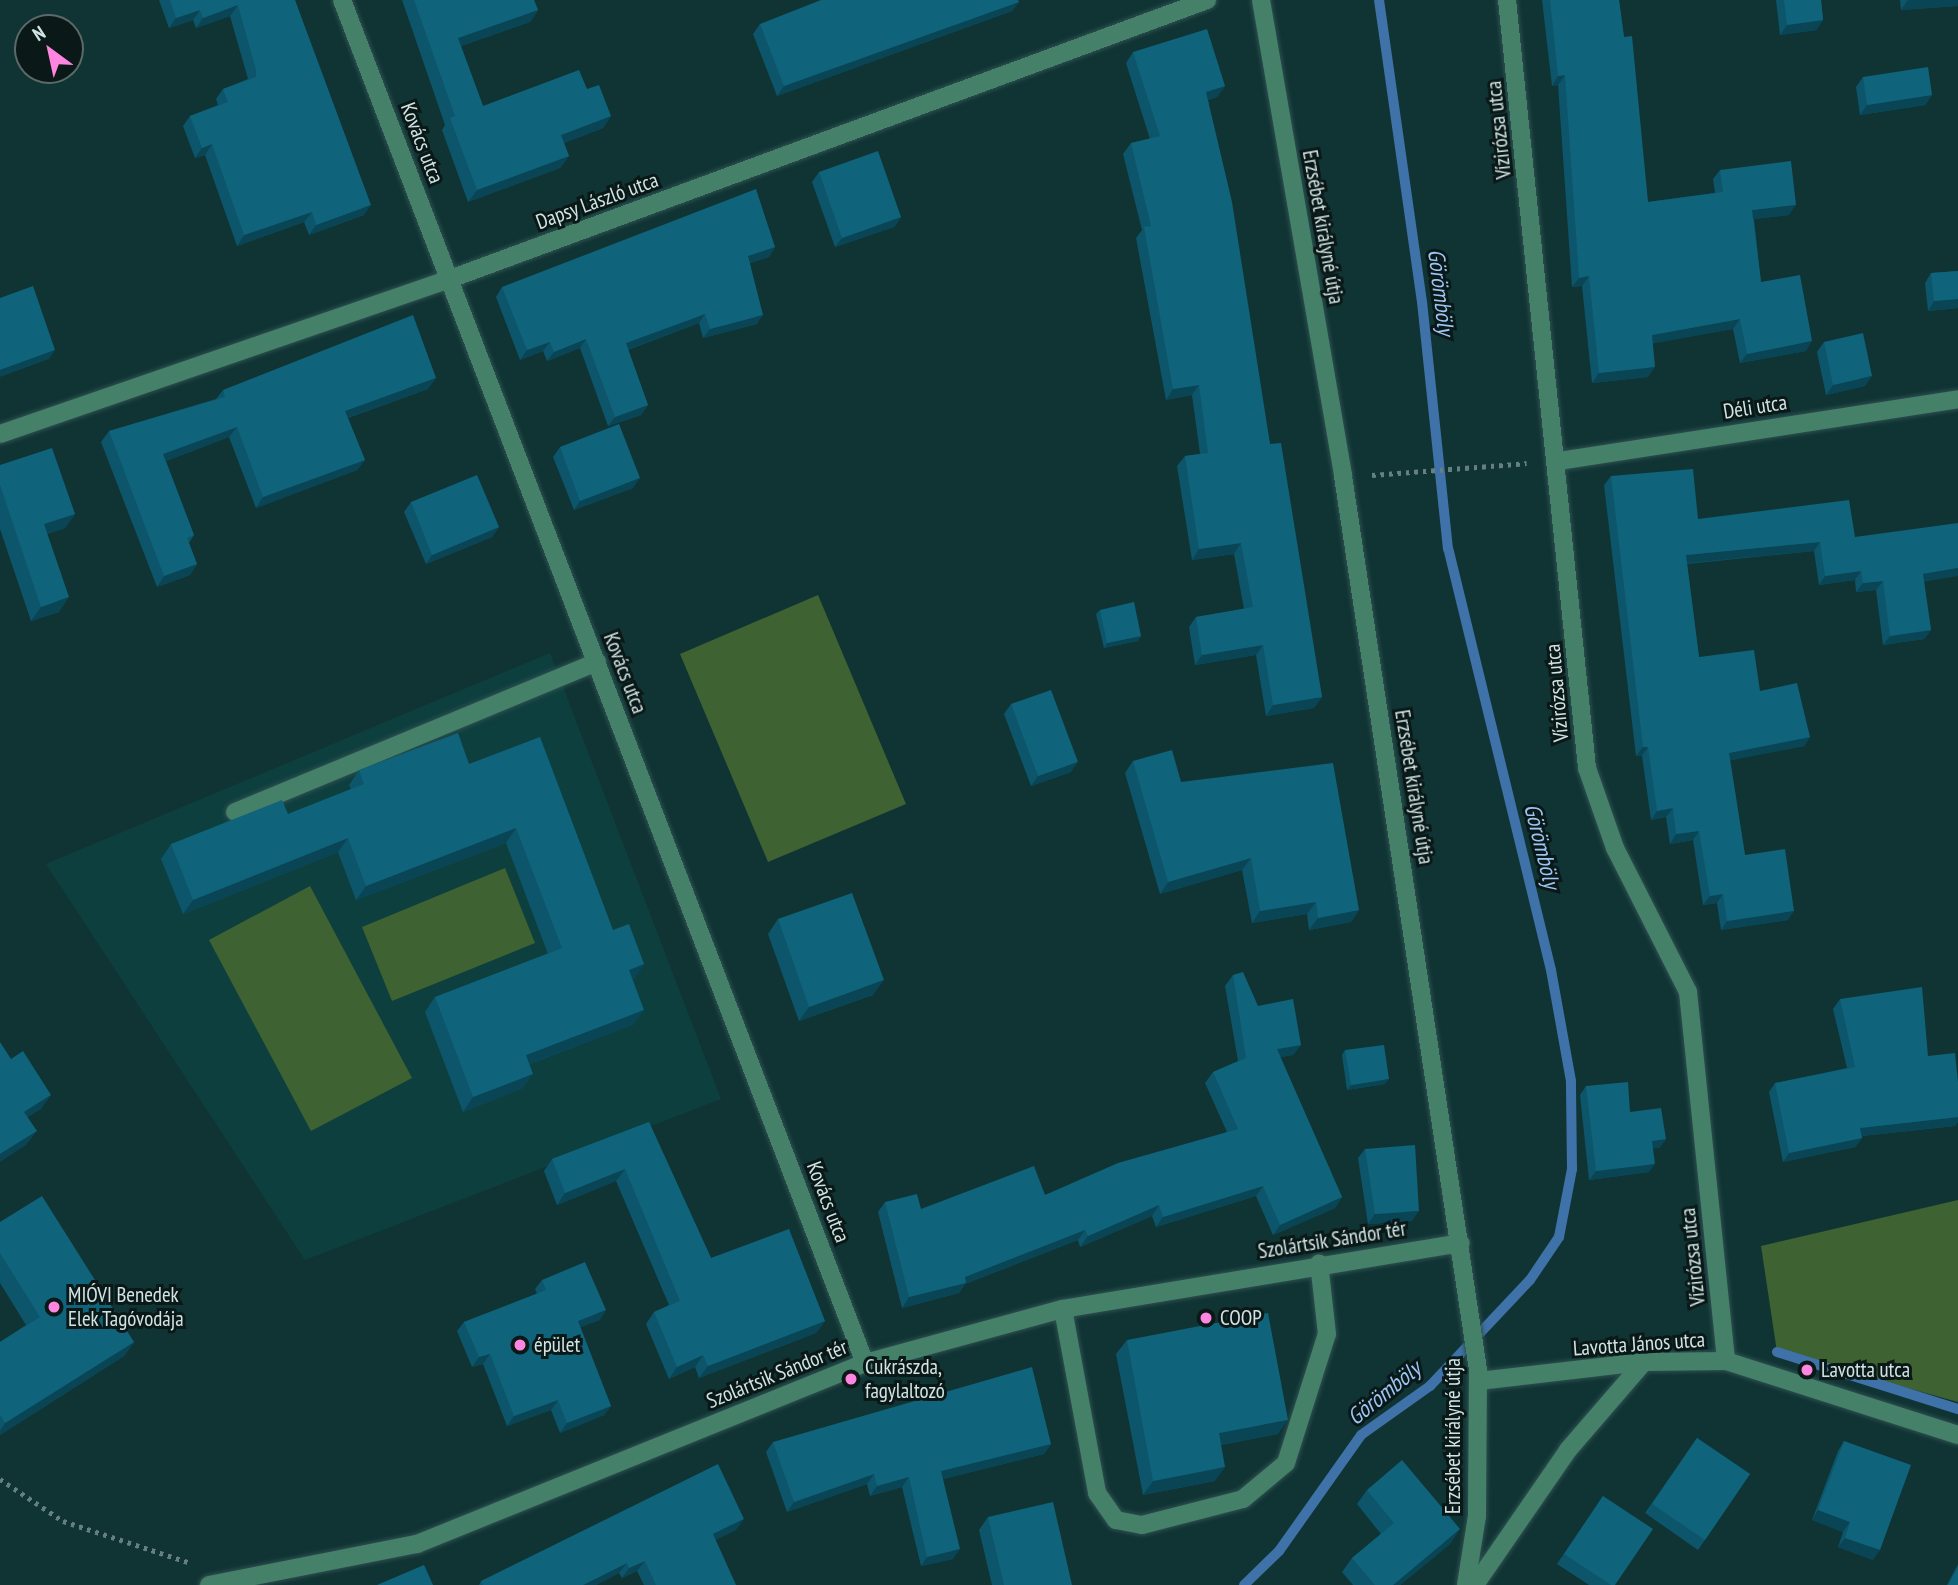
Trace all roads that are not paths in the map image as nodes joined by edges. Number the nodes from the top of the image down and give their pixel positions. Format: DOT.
graph roads {
  1 [pos="342,0"];
  2 [pos="1207,0"];
  3 [pos="1261,0"];
  4 [pos="1507,0"];
  5 [pos="450,279"];
  6 [pos="1958,399"];
  7 [pos="0,434"];
  8 [pos="1559,461"];
  9 [pos="597,662"];
  10 [pos="235,812"];
  11 [pos="1461,1243"];
  12 [pos="1319,1264"];
  13 [pos="1063,1309"];
  14 [pos="1726,1361"];
  15 [pos="1644,1362"];
  16 [pos="865,1363"];
  17 [pos="1479,1376"];
  18 [pos="1958,1435"];
  19 [pos="209,1585"];
  20 [pos="1466,1585"];
  21 [pos="1475,1585"];
  1 -- 5 [label="street, Kovács utca"];
  2 -- 5 [label="street, Dapsy László utca"];
  3 -- 11 [label="street, Erzsébet királyné útja"];
  4 -- 8 [label="street, Vízirózsa utca"];
  5 -- 7 [label="street, Dapsy László utca"];
  5 -- 9 [label="street, Kovács utca"];
  6 -- 8 [label="street, Déli utca"];
  8 -- 14 [label="street, Vízirózsa utca"];
  9 -- 10 [label="street"];
  9 -- 16 [label="street, Kovács utca"];
  11 -- 12 [label="street, Szolártsik Sándor tér"];
  11 -- 17 [label="street, Erzsébet királyné útja"];
  12 -- 13 [label="street, Szolártsik Sándor tér"];
  12 -- 13 [label="street"];
  13 -- 16 [label="street, Szolártsik Sándor tér"];
  14 -- 15 [label="street, Lavotta János utca"];
  14 -- 18 [label="street, Lavotta János utca"];
  15 -- 17 [label="street, Lavotta János utca"];
  15 -- 21 [label="street"];
  16 -- 19 [label="street, Szolártsik Sándor tér"];
  17 -- 20 [label="street, Erzsébet királyné útja"];
}
